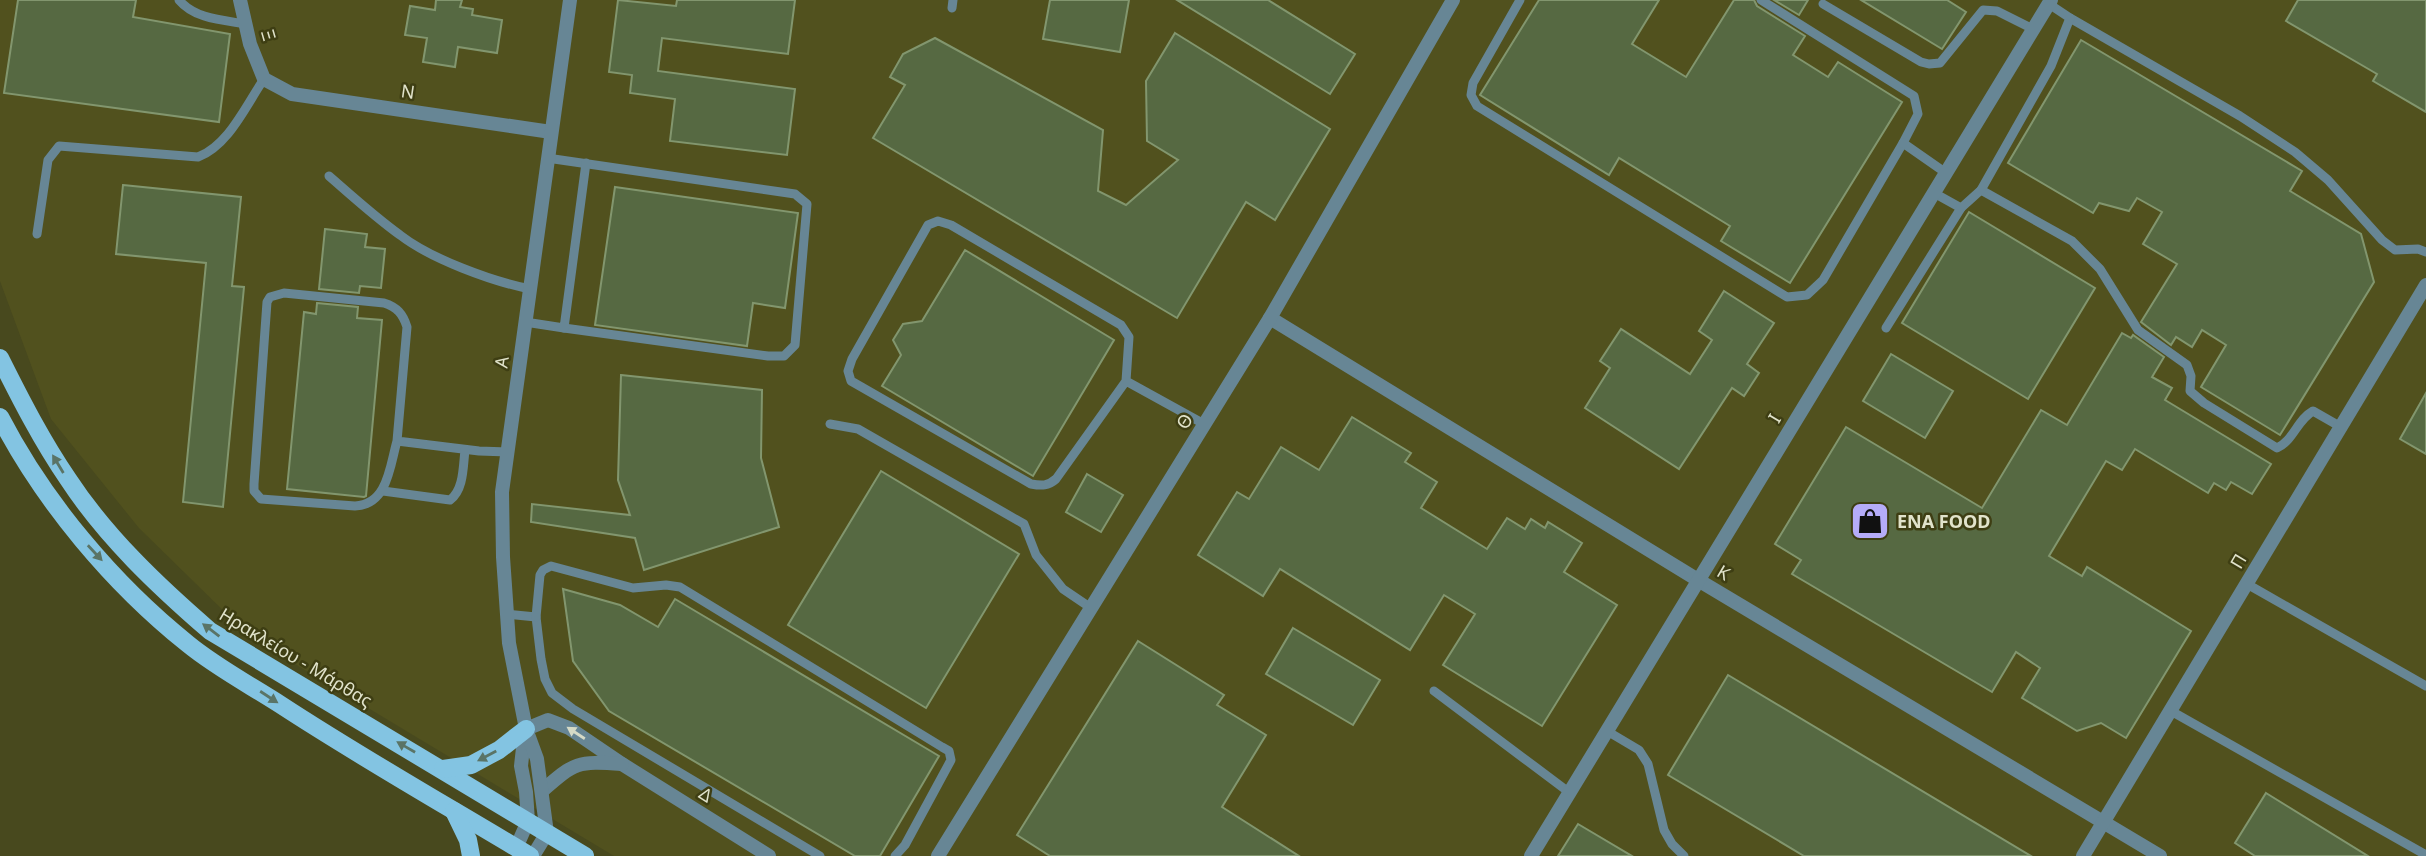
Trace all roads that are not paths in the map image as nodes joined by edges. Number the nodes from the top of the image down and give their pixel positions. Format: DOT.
graph roads {
  1 [pos="179,0"];
  2 [pos="240,0"];
  3 [pos="570,0"];
  4 [pos="1453,0"];
  5 [pos="1520,0"];
  6 [pos="1761,0"];
  7 [pos="2050,2"];
  8 [pos="1823,4"];
  9 [pos="2070,18"];
  10 [pos="246,24"];
  11 [pos="2033,29"];
  12 [pos="264,79"];
  13 [pos="551,132"];
  14 [pos="1903,144"];
  15 [pos="547,158"];
  16 [pos="586,163"];
  17 [pos="1946,173"];
  18 [pos="329,176"];
  19 [pos="1981,190"];
  20 [pos="1934,193"];
  21 [pos="1961,208"];
  22 [pos="37,234"];
  23 [pos="2426,252"];
  24 [pos="2426,285"];
  25 [pos="530,289"];
  26 [pos="1270,318"];
  27 [pos="525,322"];
  28 [pos="564,328"];
  29 [pos="1886,328"];
  30 [pos="0,358"];
  31 [pos="1126,381"];
  32 [pos="0,417"];
  33 [pos="830,424"];
  34 [pos="1204,424"];
  35 [pos="2341,428"];
  36 [pos="397,440"];
  37 [pos="465,450"];
  38 [pos="508,452"];
  39 [pos="383,491"];
  40 [pos="1698,580"];
  41 [pos="2247,584"];
  42 [pos="1091,608"];
  43 [pos="506,614"];
  44 [pos="536,617"];
  45 [pos="2426,686"];
  46 [pos="1434,691"];
  47 [pos="2171,710"];
  48 [pos="526,729"];
  49 [pos="1607,731"];
  50 [pos="622,764"];
  51 [pos="443,769"];
  52 [pos="542,791"];
  53 [pos="1570,793"];
  54 [pos="454,811"];
  55 [pos="527,821"];
  56 [pos="2104,822"];
  57 [pos="547,833"];
  58 [pos="523,854"];
  59 [pos="2426,855"];
  60 [pos="471,856"];
  61 [pos="585,856"];
  62 [pos="769,856"];
  63 [pos="820,856"];
  64 [pos="895,856"];
  65 [pos="938,856"];
  66 [pos="1531,856"];
  67 [pos="1684,856"];
  68 [pos="2083,856"];
  69 [pos="2160,856"];
  1 -- 10 [label="lane"];
  2 -- 10 [label="street, Ξ"];
  3 -- 13 [label="street, Α"];
  4 -- 26 [label="street, Θ"];
  5 -- 14 [label="lane"];
  6 -- 14 [label="lane"];
  7 -- 9 [label="lane"];
  7 -- 11 [label="street, Ι"];
  8 -- 11 [label="lane"];
  9 -- 19 [label="lane"];
  9 -- 23 [label="lane"];
  10 -- 12 [label="street, Ξ"];
  11 -- 17 [label="street, Ι"];
  12 -- 13 [label="street, Ν"];
  12 -- 22 [label="lane"];
  13 -- 15 [label="street, Α"];
  14 -- 17 [label="lane"];
  15 -- 16 [label="lane"];
  15 -- 25 [label="street, Α"];
  16 -- 28 [label="lane"];
  16 -- 28 [label="lane"];
  17 -- 20 [label="street, Ι"];
  18 -- 25 [label="lane"];
  19 -- 21 [label="lane"];
  19 -- 35 [label="lane"];
  20 -- 21 [label="lane"];
  20 -- 40 [label="street, Ι"];
  21 -- 29 [label="lane"];
  24 -- 35 [label="street, Π"];
  25 -- 27 [label="street, Α"];
  26 -- 34 [label="street, Θ"];
  26 -- 40 [label="street, Κ"];
  27 -- 28 [label="lane"];
  27 -- 38 [label="street, Α"];
  51 -- 30 [label="main road, Ηρακλείου - Μάρθας, one-way"];
  31 -- 31 [label="lane"];
  31 -- 34 [label="lane"];
  32 -- 54 [label="main road, one-way"];
  33 -- 42 [label="lane"];
  34 -- 42 [label="street, Θ"];
  35 -- 41 [label="street, Π"];
  36 -- 37 [label="lane"];
  36 -- 39 [label="lane"];
  36 -- 39 [label="lane"];
  37 -- 38 [label="lane"];
  37 -- 39 [label="lane"];
  38 -- 43 [label="street, Α"];
  40 -- 49 [label="street, Ι"];
  40 -- 56 [label="street, Κ"];
  41 -- 45 [label="lane"];
  41 -- 47 [label="street, Π"];
  42 -- 65 [label="street, Θ"];
  43 -- 44 [label="lane"];
  43 -- 48 [label="street, Α"];
  44 -- 63 [label="lane"];
  44 -- 64 [label="lane"];
  46 -- 53 [label="lane"];
  47 -- 56 [label="street, Π"];
  47 -- 59 [label="lane"];
  50 -- 48 [label="street, Δ, one-way"];
  48 -- 51 [label="main road, one-way"];
  48 -- 52 [label="street, Α"];
  48 -- 55 [label="street, Α"];
  49 -- 53 [label="street, Ι"];
  49 -- 67 [label="lane"];
  50 -- 52 [label="street"];
  50 -- 62 [label="street, Δ"];
  51 -- 55 [label="main road, Ηρακλείου - Μάρθας"];
  52 -- 57 [label="street, Α"];
  53 -- 66 [label="street, Ι"];
  54 -- 58 [label="main road"];
  54 -- 60 [label="main road"];
  55 -- 57 [label="main road, Ηρακλείου - Μάρθας"];
  55 -- 58 [label="street"];
  56 -- 68 [label="street, Π"];
  56 -- 69 [label="street, Κ"];
  57 -- 58 [label="street"];
  57 -- 61 [label="main road, Ηρακλείου - Μάρθας"];
}
